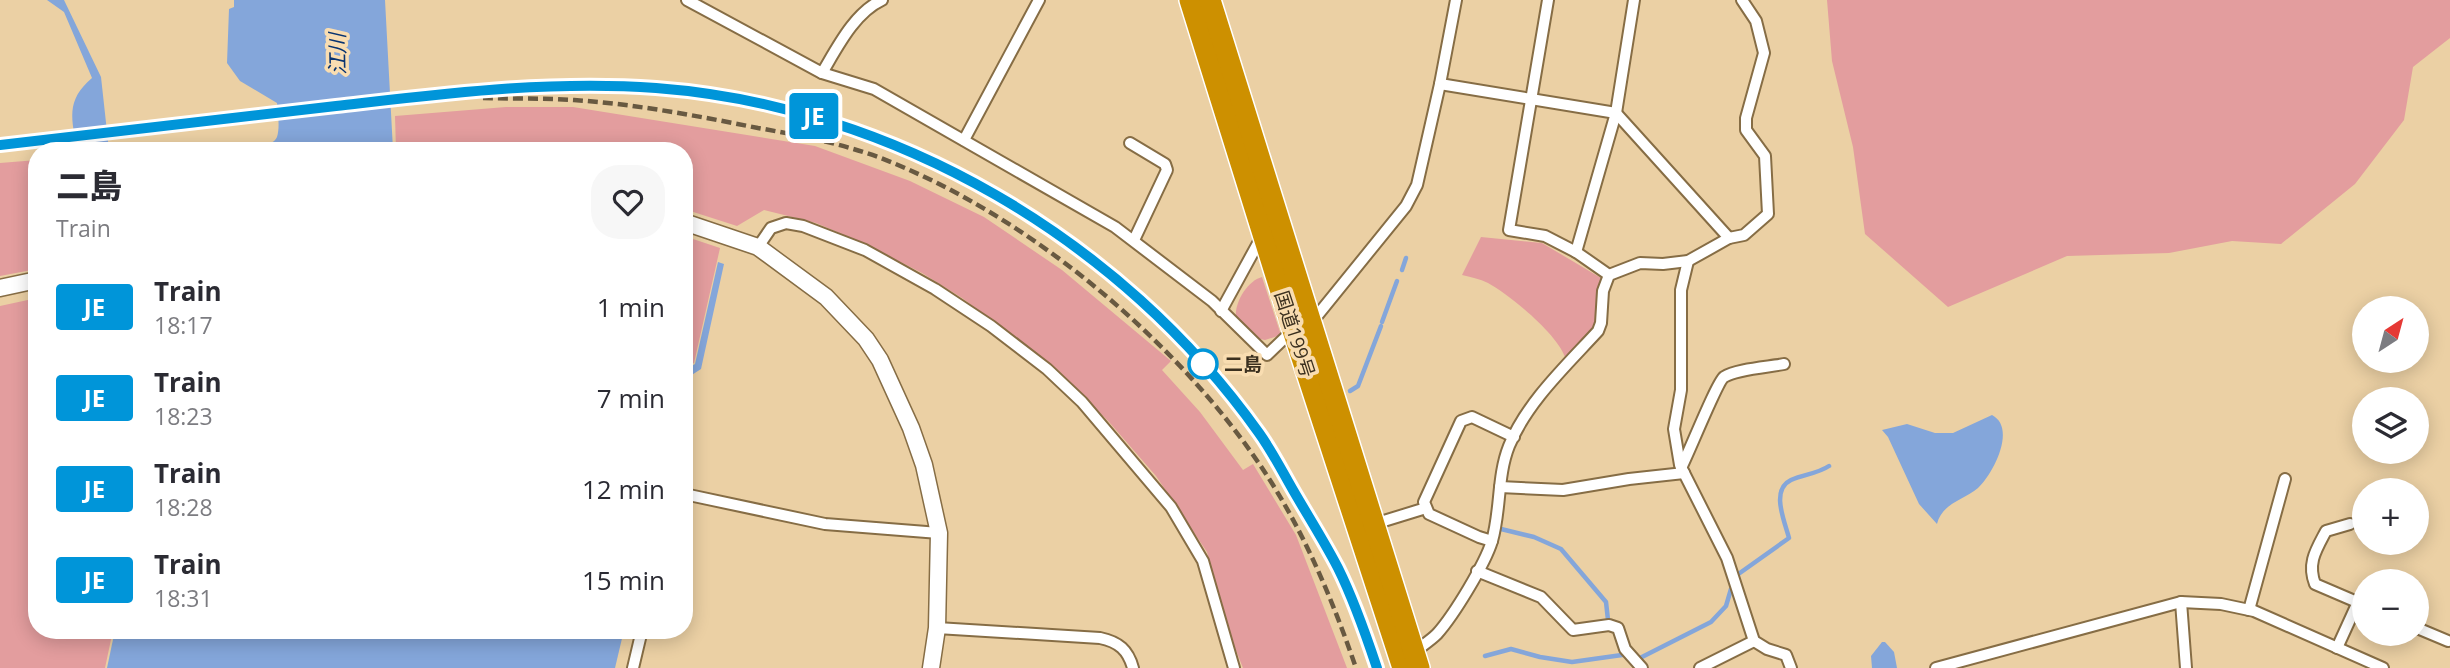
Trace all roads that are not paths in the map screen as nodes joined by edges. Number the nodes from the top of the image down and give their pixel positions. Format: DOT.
graph roads {
  1 [pos="687,0"];
  2 [pos="882,0"];
  3 [pos="1039,0"];
  4 [pos="1190,0"];
  5 [pos="1210,0"];
  6 [pos="1456,0"];
  7 [pos="1548,0"];
  8 [pos="1634,0"];
  9 [pos="1742,0"];
  10 [pos="821,73"];
  11 [pos="1440,84"];
  12 [pos="1533,99"];
  13 [pos="1616,113"];
  14 [pos="964,140"];
  15 [pos="1130,143"];
  16 [pos="693,225"];
  17 [pos="1263,233"];
  18 [pos="1729,237"];
  19 [pos="1134,240"];
  20 [pos="758,247"];
  21 [pos="1576,252"];
  22 [pos="1688,261"];
  23 [pos="1609,275"];
  24 [pos="28,282"];
  25 [pos="0,288"];
  26 [pos="1221,311"];
  27 [pos="1302,326"];
  28 [pos="1784,364"];
  29 [pos="1514,437"];
  30 [pos="1683,471"];
  31 [pos="2285,479"];
  32 [pos="1500,487"];
  33 [pos="693,496"];
  34 [pos="1426,508"];
  35 [pos="1374,524"];
  36 [pos="2350,524"];
  37 [pos="939,533"];
  38 [pos="1492,541"];
  39 [pos="1477,571"];
  40 [pos="2352,600"];
  41 [pos="2181,602"];
  42 [pos="2249,610"];
  43 [pos="2352,620"];
  44 [pos="937,628"];
  45 [pos="2429,633"];
  46 [pos="640,639"];
  47 [pos="1754,641"];
  48 [pos="2448,641"];
  49 [pos="2337,648"];
  50 [pos="1409,663"];
  51 [pos="633,668"];
  52 [pos="931,668"];
  53 [pos="1133,668"];
  54 [pos="1234,668"];
  55 [pos="1643,668"];
  56 [pos="1700,668"];
  57 [pos="1791,668"];
  58 [pos="1936,668"];
  59 [pos="2186,668"];
  60 [pos="2383,668"];
  1 -- 10 [label="street"];
  2 -- 10 [label="street"];
  3 -- 14 [label="street"];
  4 -- 17 [label="highway, 国道199号"];
  5 -- 27 [label="highway, 国道199号"];
  6 -- 11 [label="street"];
  7 -- 12 [label="street"];
  8 -- 13 [label="street"];
  9 -- 18 [label="street"];
  10 -- 14 [label="street"];
  11 -- 12 [label="street"];
  11 -- 27 [label="street"];
  12 -- 13 [label="street"];
  12 -- 21 [label="street"];
  13 -- 18 [label="street"];
  13 -- 21 [label="street"];
  14 -- 19 [label="street"];
  15 -- 19 [label="street"];
  16 -- 20 [label="street"];
  17 -- 26 [label="street"];
  17 -- 27 [label="highway, 国道199号"];
  18 -- 22 [label="street"];
  19 -- 26 [label="street"];
  20 -- 37 [label="street"];
  20 -- 54 [label="street"];
  21 -- 23 [label="street"];
  22 -- 23 [label="street"];
  22 -- 30 [label="street"];
  23 -- 29 [label="street"];
  24 -- 25 [label="street"];
  26 -- 27 [label="street"];
  27 -- 35 [label="highway, 国道199号"];
  27 -- 50 [label="highway, 国道199号"];
  28 -- 30 [label="street"];
  29 -- 32 [label="street"];
  29 -- 34 [label="street"];
  30 -- 32 [label="street"];
  30 -- 47 [label="street"];
  31 -- 42 [label="street"];
  32 -- 38 [label="street"];
  33 -- 37 [label="street"];
  34 -- 35 [label="street"];
  34 -- 38 [label="street"];
  35 -- 50 [label="highway, 国道199号"];
  36 -- 40 [label="street"];
  37 -- 44 [label="street"];
  38 -- 39 [label="street"];
  39 -- 50 [label="street"];
  39 -- 55 [label="street"];
  41 -- 42 [label="street"];
  41 -- 58 [label="street"];
  41 -- 59 [label="street"];
  42 -- 49 [label="street"];
  43 -- 49 [label="street"];
  44 -- 52 [label="street"];
  44 -- 53 [label="street"];
  45 -- 48 [label="street"];
  46 -- 51 [label="street"];
  47 -- 56 [label="street"];
  47 -- 57 [label="street"];
  49 -- 60 [label="street"];
}
